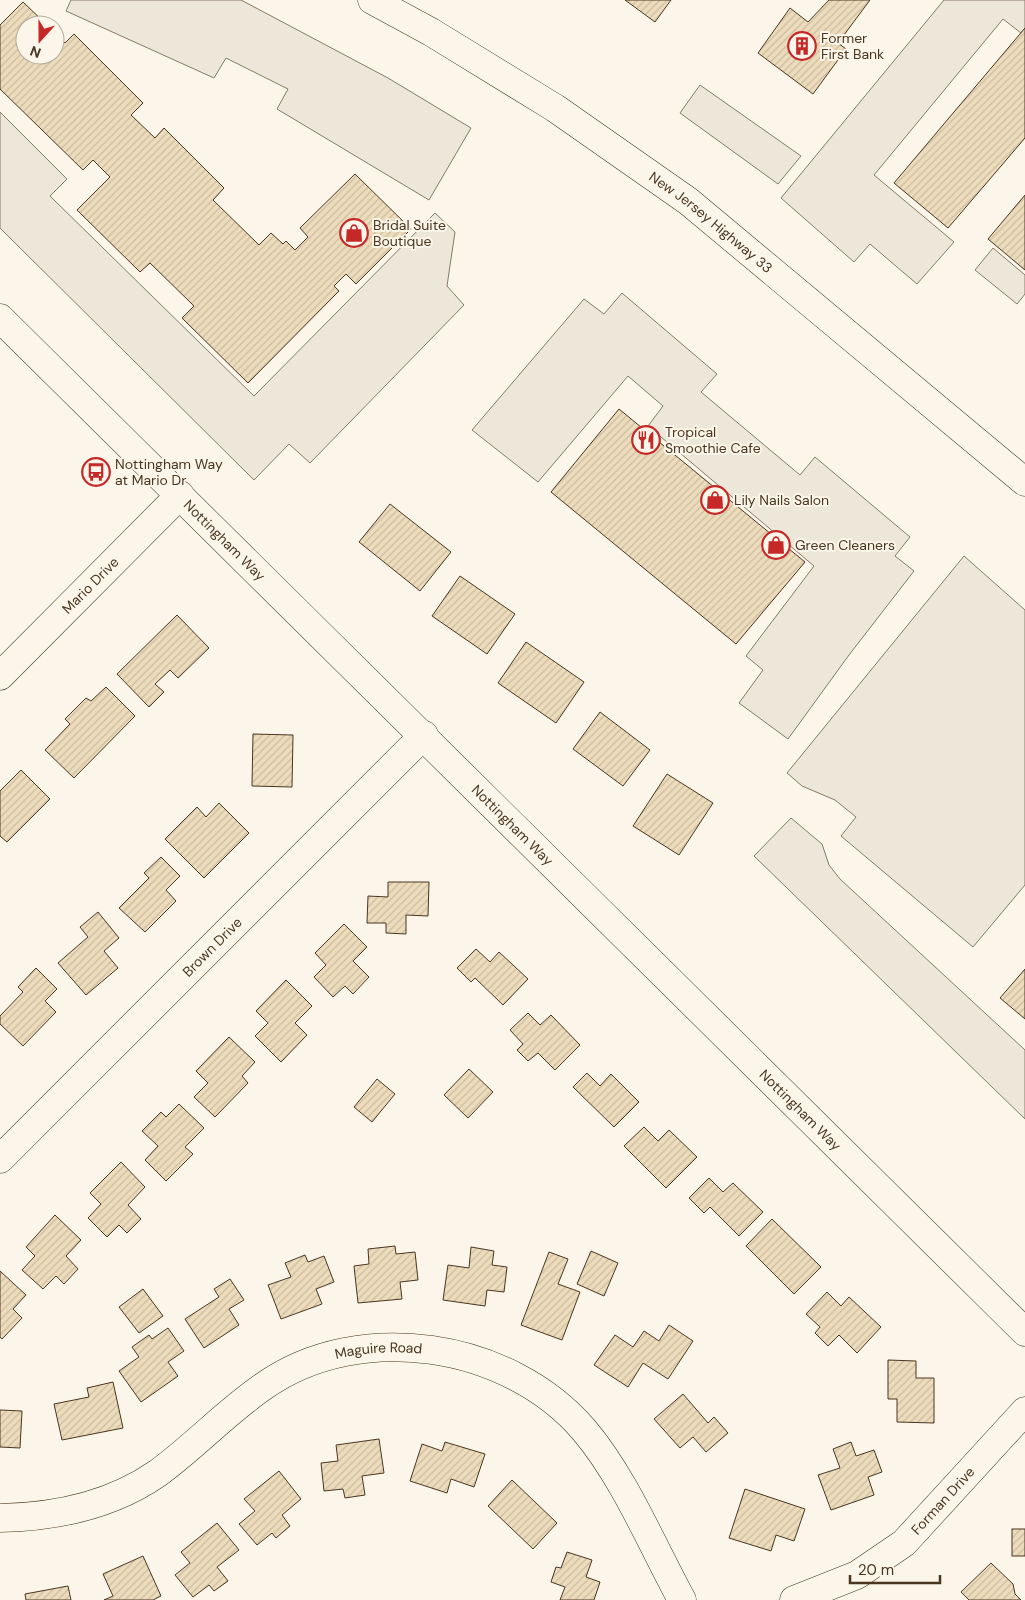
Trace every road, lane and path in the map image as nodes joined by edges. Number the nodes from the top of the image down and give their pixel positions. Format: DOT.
graph roads {
  1 [pos="372,0"];
  2 [pos="0,318"];
  3 [pos="1025,482"];
  4 [pos="180,495"];
  5 [pos="0,676"];
  6 [pos="424,735"];
  7 [pos="0,1158"];
  8 [pos="1025,1332"];
  9 [pos="1025,1410"];
  10 [pos="0,1518"];
  11 [pos="682,1600"];
  12 [pos="794,1600"];
  1 -- 3 [label="street, New Jersey Highway 33"];
  2 -- 4 [label="street, Nottingham Way"];
  4 -- 5 [label="street, Mario Drive"];
  4 -- 6 [label="street, Nottingham Way"];
  6 -- 7 [label="street, Brown Drive"];
  6 -- 8 [label="street, Nottingham Way"];
  9 -- 12 [label="street, Forman Drive"];
  10 -- 11 [label="street, Maguire Road"];
}
